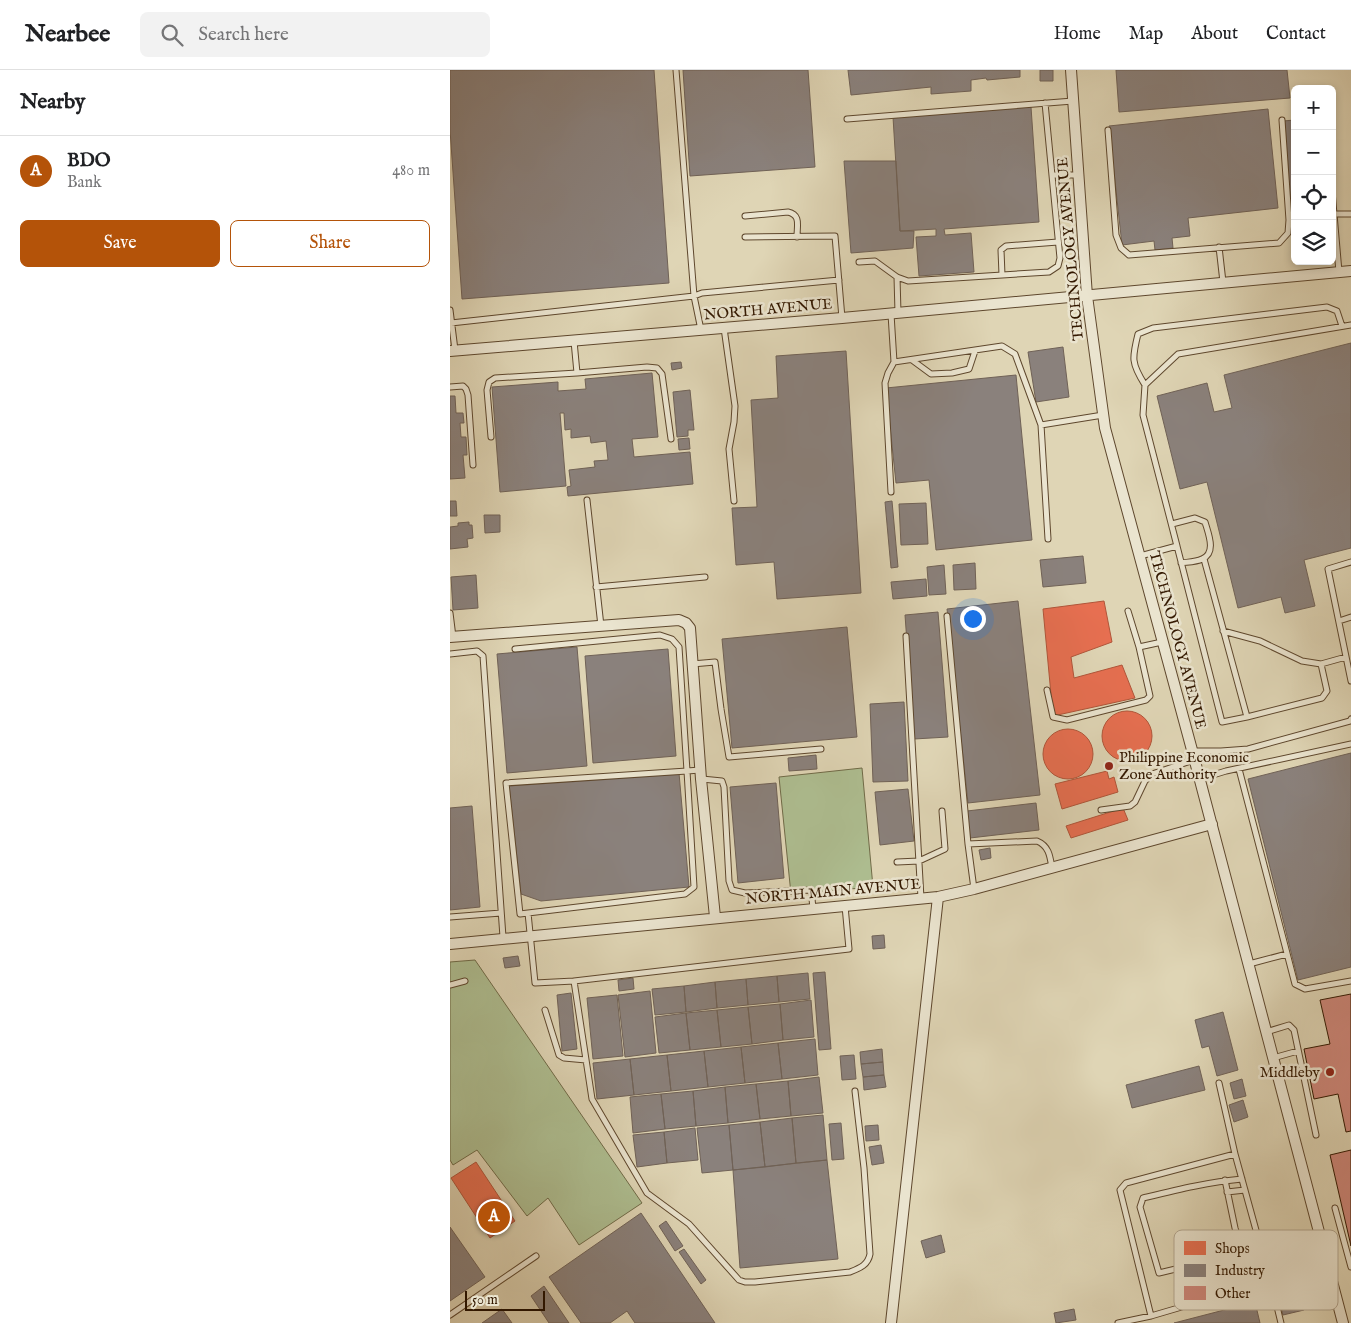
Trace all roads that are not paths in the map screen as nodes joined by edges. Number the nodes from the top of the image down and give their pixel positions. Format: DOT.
graph roads {
  1 [pos="676,70"];
  2 [pos="1071,70"];
  3 [pos="1073,101"];
  4 [pos="1045,104"];
  5 [pos="847,119"];
  6 [pos="1282,120"];
  7 [pos="1108,130"];
  8 [pos="1052,175"];
  9 [pos="1078,175"];
  10 [pos="1336,214"];
  11 [pos="1351,214"];
  12 [pos="745,216"];
  13 [pos="1335,220"];
  14 [pos="797,237"];
  15 [pos="745,238"];
  16 [pos="1058,242"];
  17 [pos="1220,247"];
  18 [pos="859,262"];
  19 [pos="1351,271"];
  20 [pos="1339,272"];
  21 [pos="1002,275"];
  22 [pos="897,277"];
  23 [pos="839,280"];
  24 [pos="1223,282"];
  25 [pos="694,296"];
  26 [pos="1087,296"];
  27 [pos="450,310"];
  28 [pos="894,314"];
  29 [pos="842,318"];
  30 [pos="452,322"];
  31 [pos="1351,325"];
  32 [pos="1342,326"];
  33 [pos="724,328"];
  34 [pos="701,330"];
  35 [pos="574,340"];
  36 [pos="452,350"];
  37 [pos="975,351"];
  38 [pos="911,360"];
  39 [pos="894,362"];
  40 [pos="577,373"];
  41 [pos="1145,384"];
  42 [pos="450,387"];
  43 [pos="1103,415"];
  44 [pos="1041,425"];
  45 [pos="491,437"];
  46 [pos="671,439"];
  47 [pos="473,465"];
  48 [pos="891,492"];
  49 [pos="587,500"];
  50 [pos="734,501"];
  51 [pos="1172,524"];
  52 [pos="1048,539"];
  53 [pos="1178,546"];
  54 [pos="1139,556"];
  55 [pos="1204,559"];
  56 [pos="1351,562"];
  57 [pos="1182,563"];
  58 [pos="705,577"];
  59 [pos="596,587"];
  60 [pos="1128,611"];
  61 [pos="450,612"];
  62 [pos="947,616"];
  63 [pos="1351,617"];
  64 [pos="1338,621"];
  65 [pos="601,627"];
  66 [pos="1223,631"];
  67 [pos="906,636"];
  68 [pos="451,637"];
  69 [pos="1162,642"];
  70 [pos="1139,647"];
  71 [pos="515,649"];
  72 [pos="450,654"];
  73 [pos="1346,657"];
  74 [pos="692,664"];
  75 [pos="1321,664"];
  76 [pos="1351,681"];
  77 [pos="1046,690"];
  78 [pos="1247,717"];
  79 [pos="1351,719"];
  80 [pos="1351,744"];
  81 [pos="821,749"];
  82 [pos="1193,755"];
  83 [pos="1239,768"];
  84 [pos="687,770"];
  85 [pos="701,775"];
  86 [pos="1200,779"];
  87 [pos="1101,810"];
  88 [pos="942,811"];
  89 [pos="1212,824"];
  90 [pos="968,844"];
  91 [pos="919,861"];
  92 [pos="897,862"];
  93 [pos="1052,868"];
  94 [pos="974,889"];
  95 [pos="938,897"];
  96 [pos="920,898"];
  97 [pos="845,905"];
  98 [pos="813,908"];
  99 [pos="501,913"];
  100 [pos="528,913"];
  101 [pos="450,917"];
  102 [pos="715,917"];
  103 [pos="529,935"];
  104 [pos="503,938"];
  105 [pos="450,944"];
  106 [pos="1287,954"];
  107 [pos="1248,964"];
  108 [pos="465,981"];
  109 [pos="574,981"];
  110 [pos="1351,981"];
  111 [pos="450,985"];
  112 [pos="545,1010"];
  113 [pos="1266,1032"];
  114 [pos="1298,1051"];
  115 [pos="1273,1058"];
  116 [pos="586,1060"];
  117 [pos="1219,1083"];
  118 [pos="855,1091"];
  119 [pos="1316,1135"];
  120 [pos="1235,1154"];
  121 [pos="1242,1178"];
  122 [pos="1225,1180"];
  123 [pos="1245,1190"];
  124 [pos="1227,1192"];
  125 [pos="1336,1208"];
  126 [pos="1236,1230"];
  127 [pos="1256,1230"];
  128 [pos="1318,1230"];
  129 [pos="536,1256"];
  130 [pos="1351,1267"];
  131 [pos="1174,1269"];
  132 [pos="1338,1304"];
  133 [pos="1174,1310"];
  134 [pos="1278,1310"];
  135 [pos="450,1315"];
  136 [pos="1151,1316"];
  137 [pos="891,1323"];
  138 [pos="1118,1323"];
  139 [pos="1281,1323"];
  140 [pos="1343,1323"];
  1 -- 25 [label="lane"];
  2 -- 3 [label="street, TECHNOLOGY AVENUE"];
  3 -- 4 [label="lane"];
  3 -- 9 [label="street, TECHNOLOGY AVENUE"];
  4 -- 5 [label="lane"];
  4 -- 8 [label="lane"];
  6 -- 17 [label="lane"];
  7 -- 17 [label="lane"];
  8 -- 9 [label="lane"];
  8 -- 16 [label="lane"];
  9 -- 26 [label="street, TECHNOLOGY AVENUE"];
  10 -- 11 [label="lane"];
  12 -- 14 [label="lane"];
  13 -- 20 [label="lane"];
  14 -- 15 [label="lane"];
  14 -- 23 [label="lane"];
  16 -- 21 [label="lane"];
  16 -- 21 [label="lane"];
  17 -- 24 [label="lane"];
  18 -- 22 [label="lane"];
  19 -- 20 [label="street, NORTH AVENUE"];
  20 -- 24 [label="street, NORTH AVENUE"];
  21 -- 22 [label="lane"];
  22 -- 28 [label="lane"];
  23 -- 25 [label="lane"];
  23 -- 29 [label="lane"];
  24 -- 26 [label="street, NORTH AVENUE"];
  25 -- 30 [label="lane"];
  25 -- 34 [label="lane"];
  26 -- 28 [label="street, NORTH AVENUE"];
  26 -- 43 [label="street, TECHNOLOGY AVENUE"];
  27 -- 30 [label="lane"];
  28 -- 29 [label="street, NORTH AVENUE"];
  28 -- 39 [label="lane"];
  29 -- 33 [label="street, NORTH AVENUE"];
  30 -- 36 [label="lane"];
  31 -- 32 [label="lane"];
  32 -- 41 [label="lane"];
  32 -- 41 [label="lane"];
  33 -- 34 [label="street, NORTH AVENUE"];
  33 -- 50 [label="lane"];
  34 -- 35 [label="street, NORTH AVENUE"];
  35 -- 36 [label="street, NORTH AVENUE"];
  35 -- 40 [label="lane"];
  37 -- 38 [label="lane"];
  37 -- 38 [label="lane"];
  37 -- 44 [label="lane"];
  38 -- 39 [label="lane"];
  39 -- 48 [label="lane"];
  40 -- 45 [label="lane"];
  40 -- 46 [label="lane"];
  41 -- 51 [label="lane"];
  42 -- 47 [label="lane"];
  43 -- 44 [label="lane"];
  43 -- 54 [label="street, TECHNOLOGY AVENUE"];
  44 -- 52 [label="lane"];
  49 -- 59 [label="lane"];
  51 -- 53 [label="lane"];
  51 -- 55 [label="lane"];
  53 -- 54 [label="lane"];
  53 -- 57 [label="lane"];
  54 -- 69 [label="street, TECHNOLOGY AVENUE"];
  55 -- 57 [label="lane"];
  55 -- 66 [label="lane"];
  56 -- 64 [label="lane"];
  57 -- 78 [label="lane"];
  58 -- 59 [label="lane"];
  59 -- 65 [label="lane"];
  60 -- 70 [label="lane"];
  61 -- 68 [label="lane"];
  62 -- 90 [label="lane"];
  63 -- 64 [label="lane"];
  64 -- 73 [label="lane"];
  65 -- 68 [label="street"];
  65 -- 74 [label="street"];
  66 -- 75 [label="lane"];
  66 -- 78 [label="lane"];
  67 -- 91 [label="lane"];
  69 -- 70 [label="lane"];
  69 -- 82 [label="street, TECHNOLOGY AVENUE"];
  70 -- 77 [label="lane"];
  71 -- 84 [label="lane"];
  72 -- 99 [label="lane"];
  73 -- 75 [label="lane"];
  73 -- 76 [label="lane"];
  74 -- 81 [label="lane"];
  74 -- 85 [label="street"];
  75 -- 78 [label="lane"];
  79 -- 82 [label="lane"];
  80 -- 83 [label="lane"];
  82 -- 86 [label="street, TECHNOLOGY AVENUE"];
  82 -- 87 [label="lane"];
  83 -- 86 [label="lane"];
  83 -- 106 [label="lane"];
  84 -- 85 [label="lane"];
  84 -- 100 [label="lane"];
  84 -- 100 [label="lane"];
  85 -- 98 [label="lane"];
  85 -- 102 [label="street"];
  86 -- 89 [label="street, TECHNOLOGY AVENUE"];
  88 -- 91 [label="lane"];
  89 -- 93 [label="street, NORTH MAIN AVENUE"];
  89 -- 107 [label="street, TECHNOLOGY AVENUE"];
  90 -- 93 [label="lane"];
  90 -- 94 [label="lane"];
  91 -- 92 [label="lane"];
  91 -- 96 [label="lane"];
  93 -- 94 [label="street, NORTH MAIN AVENUE"];
  94 -- 95 [label="street, NORTH MAIN AVENUE"];
  95 -- 96 [label="street, NORTH MAIN AVENUE"];
  95 -- 137 [label="street"];
  96 -- 97 [label="street, NORTH MAIN AVENUE"];
  97 -- 98 [label="street, NORTH MAIN AVENUE"];
  97 -- 109 [label="lane"];
  98 -- 102 [label="street, NORTH MAIN AVENUE"];
  99 -- 101 [label="lane"];
  99 -- 104 [label="lane"];
  100 -- 103 [label="lane"];
  102 -- 103 [label="street, NORTH MAIN AVENUE"];
  103 -- 104 [label="street, NORTH MAIN AVENUE"];
  103 -- 109 [label="lane"];
  104 -- 105 [label="street, NORTH MAIN AVENUE"];
  106 -- 107 [label="lane"];
  106 -- 110 [label="lane"];
  107 -- 113 [label="street, TECHNOLOGY AVENUE"];
  108 -- 111 [label="lane"];
  109 -- 116 [label="lane"];
  112 -- 116 [label="lane"];
  113 -- 114 [label="lane"];
  113 -- 115 [label="street, TECHNOLOGY AVENUE"];
  114 -- 115 [label="lane"];
  114 -- 119 [label="lane"];
  115 -- 128 [label="street, TECHNOLOGY AVENUE"];
  116 -- 118 [label="lane"];
  117 -- 120 [label="lane"];
  120 -- 121 [label="lane"];
  120 -- 136 [label="lane"];
  121 -- 122 [label="lane"];
  121 -- 123 [label="lane"];
  122 -- 124 [label="lane"];
  122 -- 131 [label="lane"];
  123 -- 124 [label="lane"];
  123 -- 127 [label="lane"];
  124 -- 126 [label="lane"];
  125 -- 130 [label="lane"];
  129 -- 135 [label="lane"];
  132 -- 140 [label="street, TECHNOLOGY AVENUE"];
  133 -- 136 [label="lane"];
  134 -- 139 [label="lane"];
  136 -- 138 [label="lane"];
}
